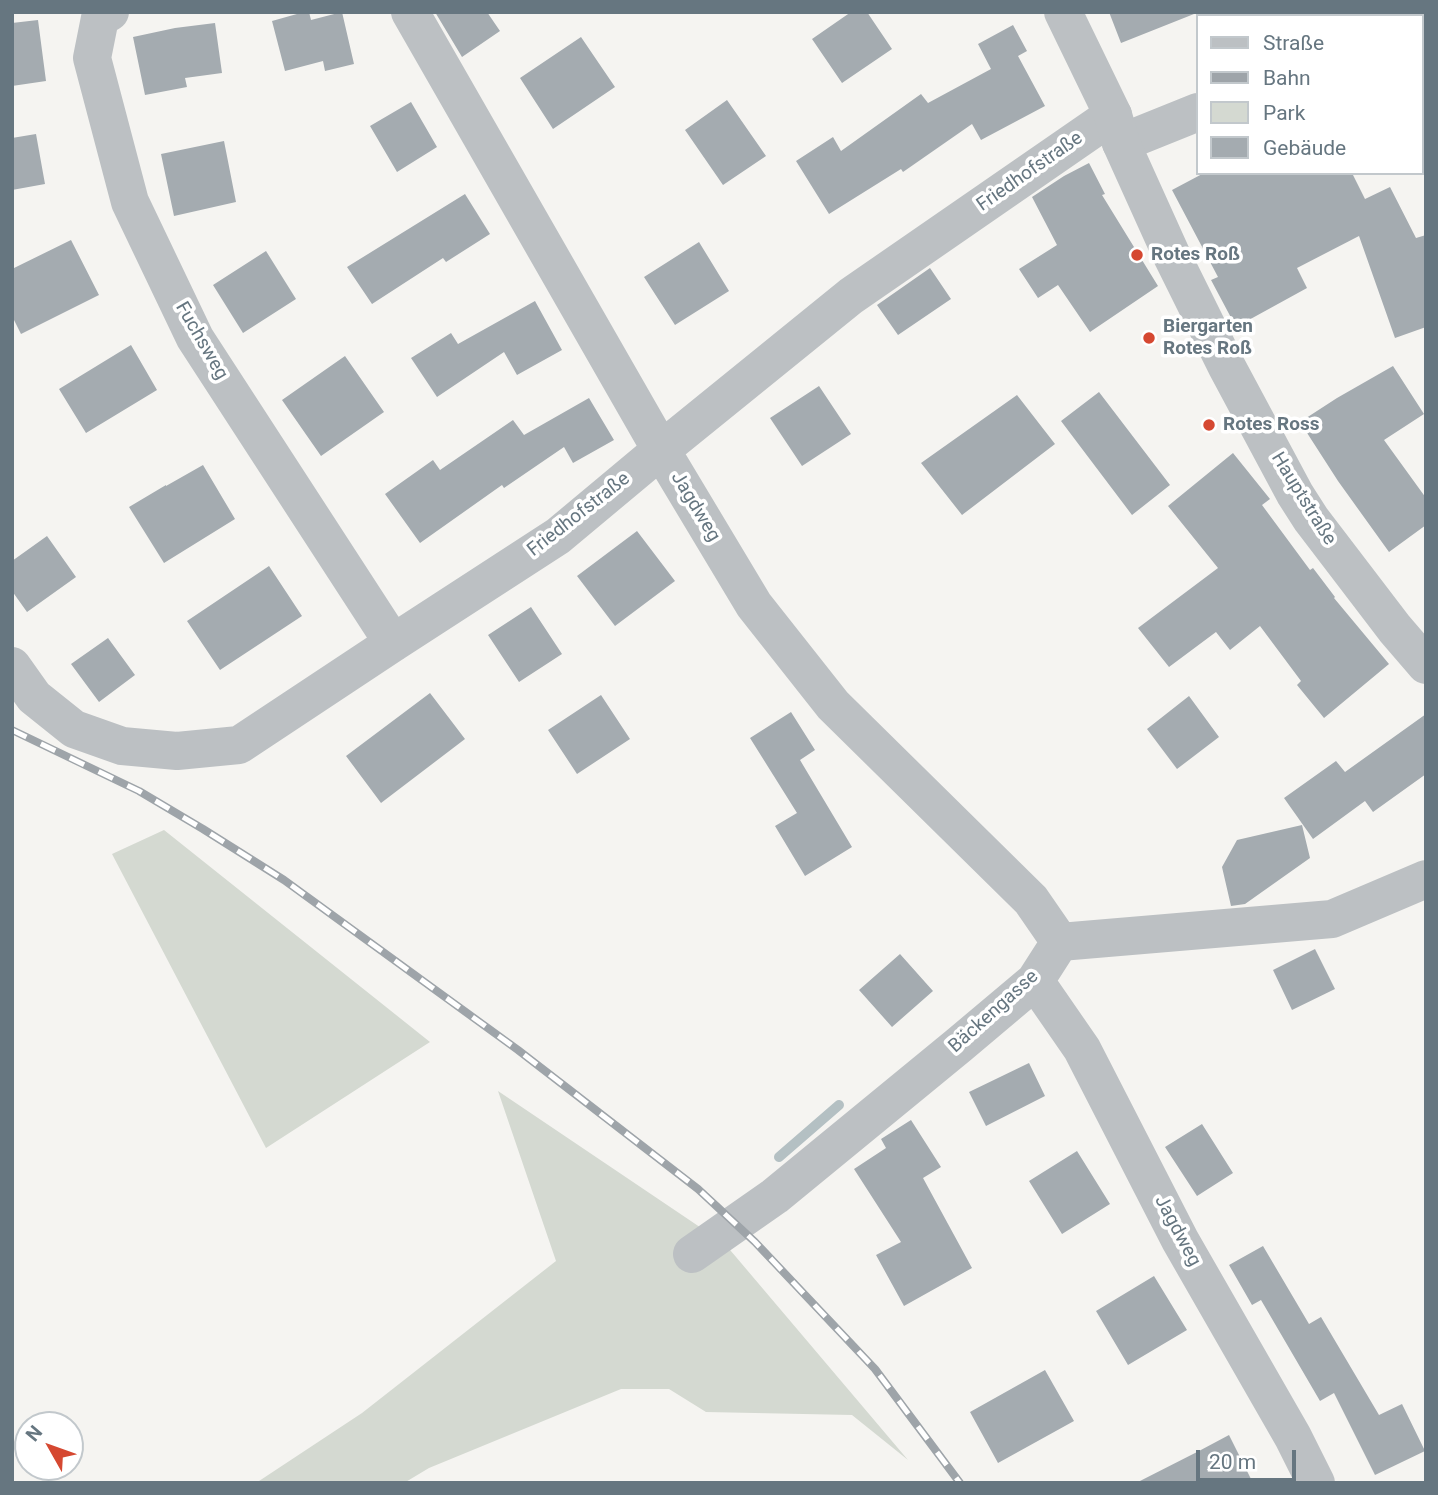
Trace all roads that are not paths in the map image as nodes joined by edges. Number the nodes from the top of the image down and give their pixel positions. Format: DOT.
graph roads {
  1 [pos="110,12"];
  2 [pos="410,12"];
  3 [pos="1063,12"];
  4 [pos="1196,112"];
  5 [pos="1117,129"];
  6 [pos="661,450"];
  7 [pos="393,643"];
  8 [pos="1426,665"];
  9 [pos="12,666"];
  10 [pos="1426,879"];
  11 [pos="1060,942"];
  12 [pos="1035,981"];
  13 [pos="692,1254"];
  14 [pos="1316,1483"];
  1 -- 7 [label="street, Fuchsweg"];
  2 -- 6 [label="street, Jagdweg"];
  3 -- 5 [label="street, Hauptstraße"];
  4 -- 5 [label="street, Friedhofstraße"];
  5 -- 6 [label="street, Friedhofstraße"];
  5 -- 8 [label="street, Hauptstraße"];
  6 -- 7 [label="street, Friedhofstraße"];
  6 -- 11 [label="street, Jagdweg"];
  7 -- 9 [label="street, Friedhofstraße"];
  10 -- 11 [label="street"];
  11 -- 12 [label="street, Bäckengasse"];
  12 -- 13 [label="street, Bäckengasse"];
  12 -- 14 [label="street, Jagdweg"];
}
